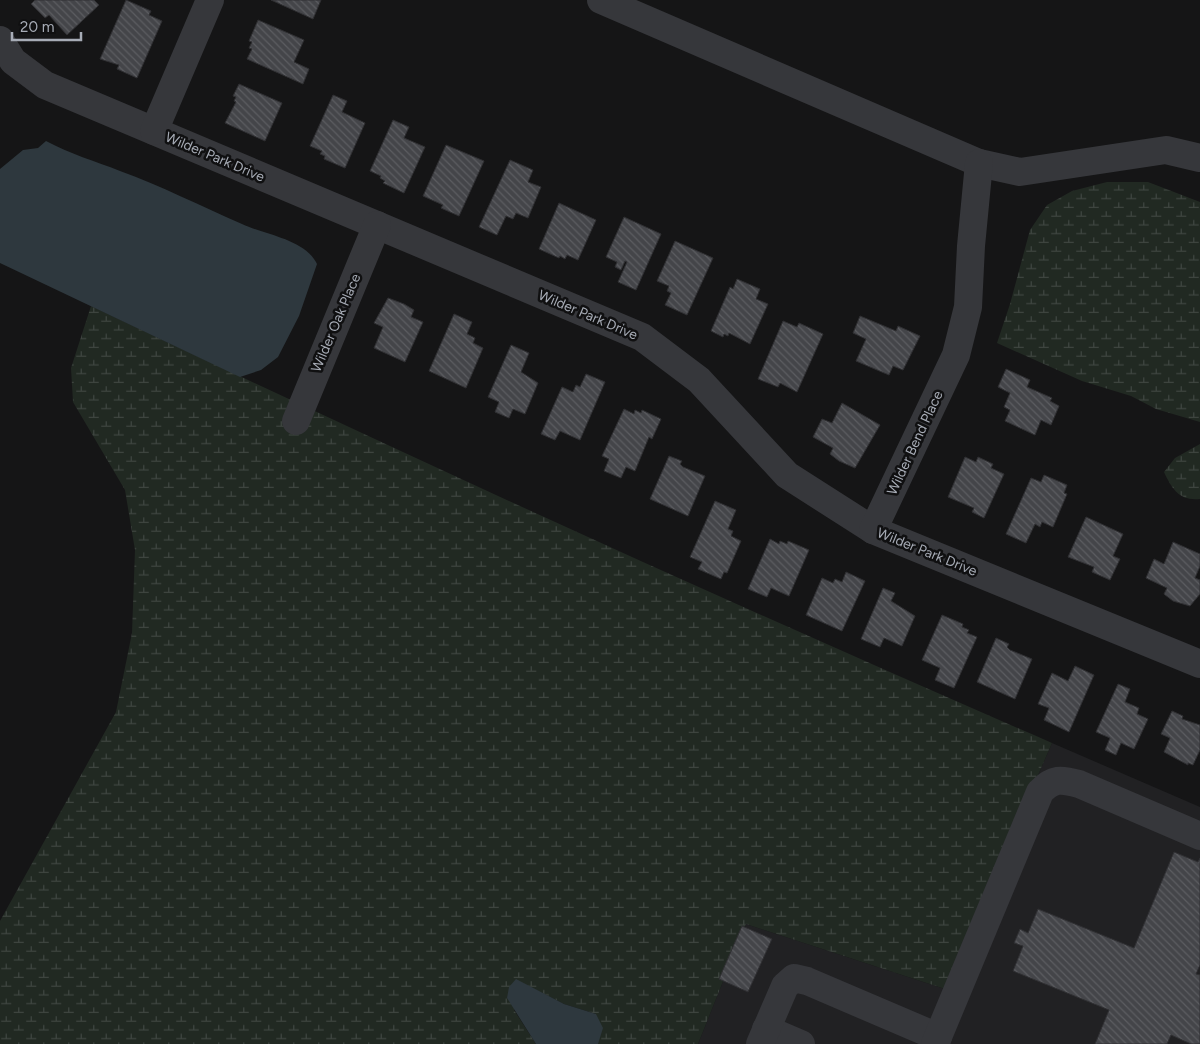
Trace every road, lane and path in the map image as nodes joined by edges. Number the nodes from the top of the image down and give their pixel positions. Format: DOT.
graph roads {
  1 [pos="210,0"];
  2 [pos="601,0"];
  3 [pos="0,40"];
  4 [pos="154,131"];
  5 [pos="1200,158"];
  6 [pos="979,163"];
  7 [pos="377,225"];
  8 [pos="296,421"];
  9 [pos="873,530"];
  10 [pos="1200,664"];
  11 [pos="1200,836"];
  12 [pos="763,1036"];
  13 [pos="937,1040"];
  14 [pos="801,1044"];
  1 -- 4 [label="street"];
  2 -- 6 [label="street"];
  3 -- 4 [label="street, Wilder Park Drive"];
  4 -- 7 [label="street, Wilder Park Drive"];
  5 -- 6 [label="street"];
  6 -- 9 [label="street, Wilder Bend Place"];
  7 -- 8 [label="street, Wilder Oak Place"];
  7 -- 9 [label="street, Wilder Park Drive"];
  9 -- 10 [label="street, Wilder Park Drive"];
  11 -- 13 [label="street"];
  12 -- 13 [label="street"];
  12 -- 14 [label="street"];
}
